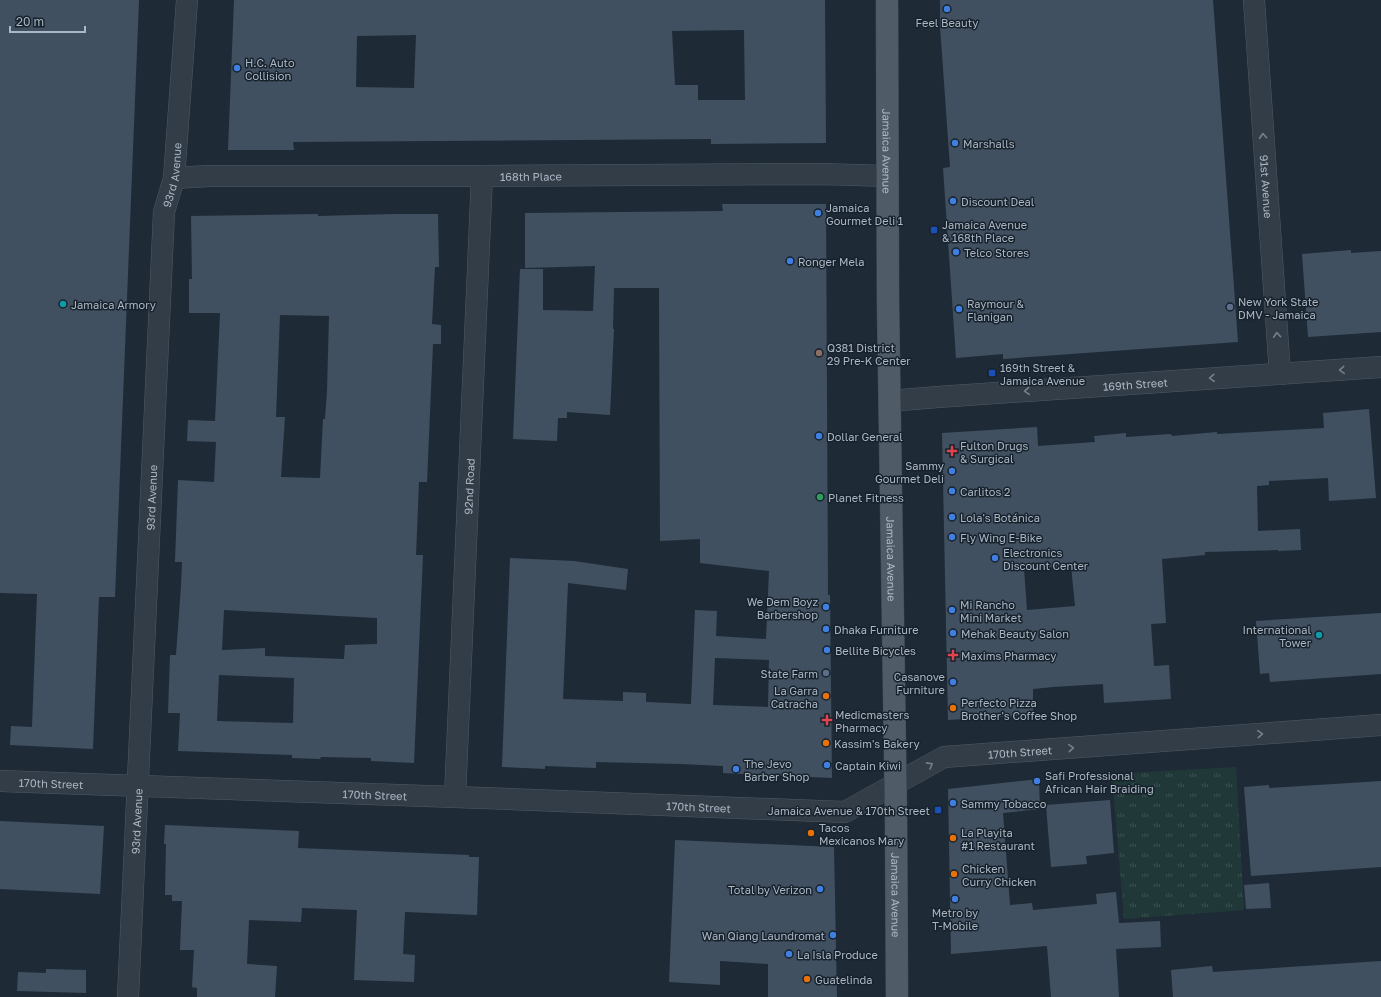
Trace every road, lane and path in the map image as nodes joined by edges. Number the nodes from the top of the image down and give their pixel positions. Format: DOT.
graph roads {
  1 [pos="187,0"];
  2 [pos="887,0"];
  3 [pos="1254,0"];
  4 [pos="482,176"];
  5 [pos="888,176"];
  6 [pos="174,178"];
  7 [pos="1381,367"];
  8 [pos="1280,374"];
  9 [pos="889,401"];
  10 [pos="1381,725"];
  11 [pos="0,781"];
  12 [pos="895,784"];
  13 [pos="137,787"];
  14 [pos="455,797"];
  15 [pos="128,997"];
  16 [pos="897,997"];
  1 -- 6 [label="street, 93rd Avenue"];
  2 -- 5 [label="main road, Jamaica Avenue"];
  8 -- 3 [label="street, 91st Avenue, one-way"];
  4 -- 5 [label="street, 168th Place"];
  4 -- 6 [label="street, 168th Place"];
  4 -- 14 [label="street, 92nd Road"];
  5 -- 9 [label="main road, Jamaica Avenue"];
  6 -- 13 [label="street, 93rd Avenue"];
  7 -- 8 [label="street, 169th Street, one-way"];
  8 -- 9 [label="street, 169th Street, one-way"];
  9 -- 12 [label="main road, Jamaica Avenue"];
  12 -- 10 [label="street, 170th Street, one-way"];
  11 -- 13 [label="street, 170th Street"];
  12 -- 14 [label="street, 170th Street"];
  12 -- 16 [label="main road, Jamaica Avenue"];
  13 -- 14 [label="street, 170th Street"];
  13 -- 15 [label="street, 93rd Avenue"];
}
